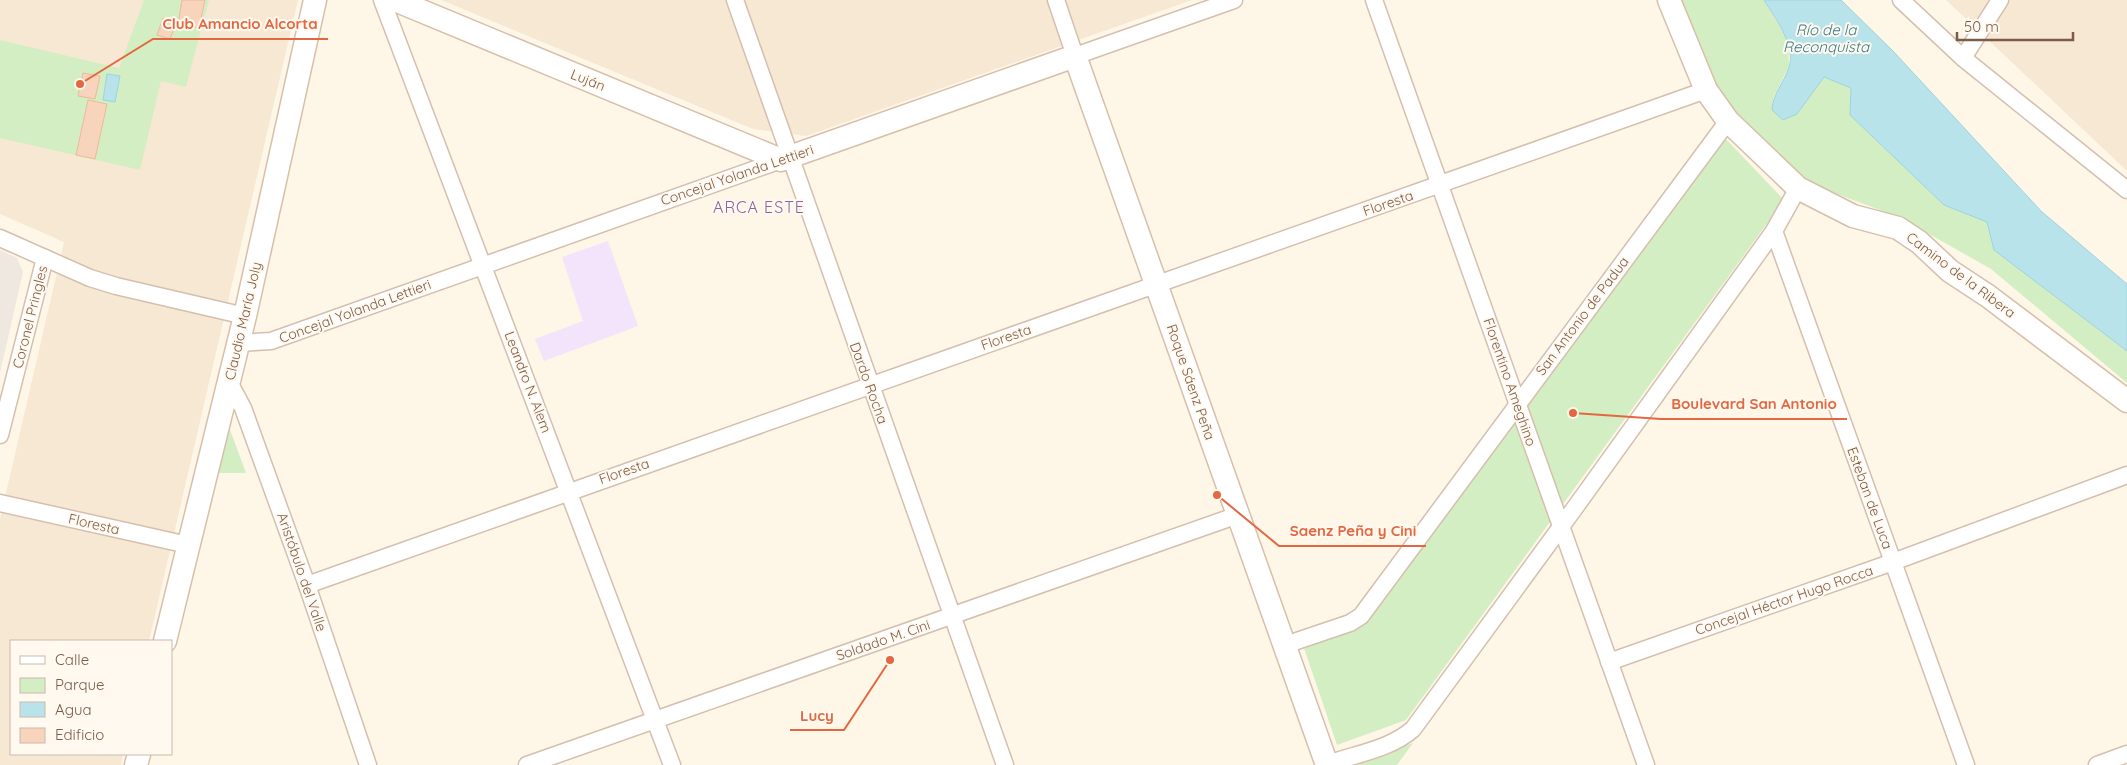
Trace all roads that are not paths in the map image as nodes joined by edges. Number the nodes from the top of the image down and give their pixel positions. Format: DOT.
graph roads {
  1 [pos="315,0"];
  2 [pos="382,0"];
  3 [pos="395,0"];
  4 [pos="735,0"];
  5 [pos="1056,0"];
  6 [pos="1234,0"];
  7 [pos="1374,0"];
  8 [pos="1669,0"];
  9 [pos="1901,0"];
  10 [pos="2000,0"];
  11 [pos="1076,56"];
  12 [pos="1963,58"];
  13 [pos="1706,90"];
  14 [pos="1728,121"];
  15 [pos="785,158"];
  16 [pos="1440,184"];
  17 [pos="1798,188"];
  18 [pos="2127,190"];
  19 [pos="1774,231"];
  20 [pos="0,238"];
  21 [pos="45,258"];
  22 [pos="484,264"];
  23 [pos="1156,284"];
  24 [pos="245,316"];
  25 [pos="238,343"];
  26 [pos="229,382"];
  27 [pos="870,385"];
  28 [pos="2127,401"];
  29 [pos="1518,403"];
  30 [pos="0,435"];
  31 [pos="2127,475"];
  32 [pos="569,491"];
  33 [pos="0,503"];
  34 [pos="1238,515"];
  35 [pos="1561,527"];
  36 [pos="188,545"];
  37 [pos="1893,562"];
  38 [pos="307,585"];
  39 [pos="952,616"];
  40 [pos="165,640"];
  41 [pos="1285,645"];
  42 [pos="1609,662"];
  43 [pos="656,720"];
  44 [pos="2127,754"];
  45 [pos="368,765"];
  46 [pos="527,765"];
  47 [pos="672,765"];
  48 [pos="1005,765"];
  49 [pos="1326,765"];
  50 [pos="1646,765"];
  51 [pos="1966,765"];
  52 [pos="2097,765"];
  1 -- 24 [label="street, Claudio María Joly"];
  2 -- 22 [label="street, Leandro N. Alem"];
  3 -- 15 [label="street, Luján"];
  4 -- 15 [label="street, Dardo Rocha"];
  5 -- 11 [label="street, Roque Sáenz Peña"];
  6 -- 11 [label="street, Concejal Yolanda Lettieri"];
  7 -- 16 [label="street, Florentino Ameghino"];
  8 -- 13 [label="street, Camino de la Ribera"];
  9 -- 12 [label="street"];
  10 -- 12 [label="street"];
  11 -- 15 [label="street, Concejal Yolanda Lettieri"];
  11 -- 23 [label="street, Roque Sáenz Peña"];
  12 -- 18 [label="street"];
  13 -- 14 [label="street, Camino de la Ribera"];
  13 -- 16 [label="street, Floresta"];
  14 -- 17 [label="street, Camino de la Ribera"];
  14 -- 29 [label="street, San Antonio de Padua"];
  15 -- 22 [label="street, Concejal Yolanda Lettieri"];
  15 -- 27 [label="street, Dardo Rocha"];
  16 -- 23 [label="street, Floresta"];
  16 -- 29 [label="street, Florentino Ameghino"];
  17 -- 19 [label="street"];
  17 -- 28 [label="street, Camino de la Ribera"];
  19 -- 35 [label="street"];
  19 -- 37 [label="street, Esteban de Luca"];
  20 -- 21 [label="street"];
  21 -- 24 [label="street"];
  21 -- 30 [label="street, Coronel Pringles"];
  22 -- 25 [label="street, Concejal Yolanda Lettieri"];
  22 -- 32 [label="street, Leandro N. Alem"];
  23 -- 27 [label="street, Floresta"];
  23 -- 34 [label="street, Roque Sáenz Peña"];
  24 -- 25 [label="street, Claudio María Joly"];
  25 -- 26 [label="street, Claudio María Joly"];
  26 -- 36 [label="street, Claudio María Joly"];
  26 -- 38 [label="street, Aristóbulo del Valle"];
  27 -- 32 [label="street, Floresta"];
  27 -- 39 [label="street, Dardo Rocha"];
  29 -- 35 [label="street, Florentino Ameghino"];
  29 -- 41 [label="street, San Antonio de Padua"];
  31 -- 37 [label="street, Concejal Héctor Hugo Rocca"];
  32 -- 38 [label="street, Floresta"];
  32 -- 43 [label="street, Leandro N. Alem"];
  33 -- 36 [label="street, Floresta"];
  34 -- 39 [label="street, Soldado M. Cini"];
  34 -- 41 [label="street, Roque Sáenz Peña"];
  35 -- 42 [label="street, Florentino Ameghino"];
  35 -- 49 [label="street"];
  36 -- 40 [label="street, Claudio María Joly"];
  37 -- 42 [label="street, Concejal Héctor Hugo Rocca"];
  37 -- 51 [label="street, Esteban de Luca"];
  38 -- 45 [label="street, Aristóbulo del Valle"];
  39 -- 43 [label="street, Soldado M. Cini"];
  39 -- 48 [label="street, Dardo Rocha"];
  41 -- 49 [label="street, Roque Sáenz Peña"];
  42 -- 50 [label="street, Florentino Ameghino"];
  43 -- 46 [label="street, Soldado M. Cini"];
  43 -- 47 [label="street, Leandro N. Alem"];
  44 -- 52 [label="street"];
}
